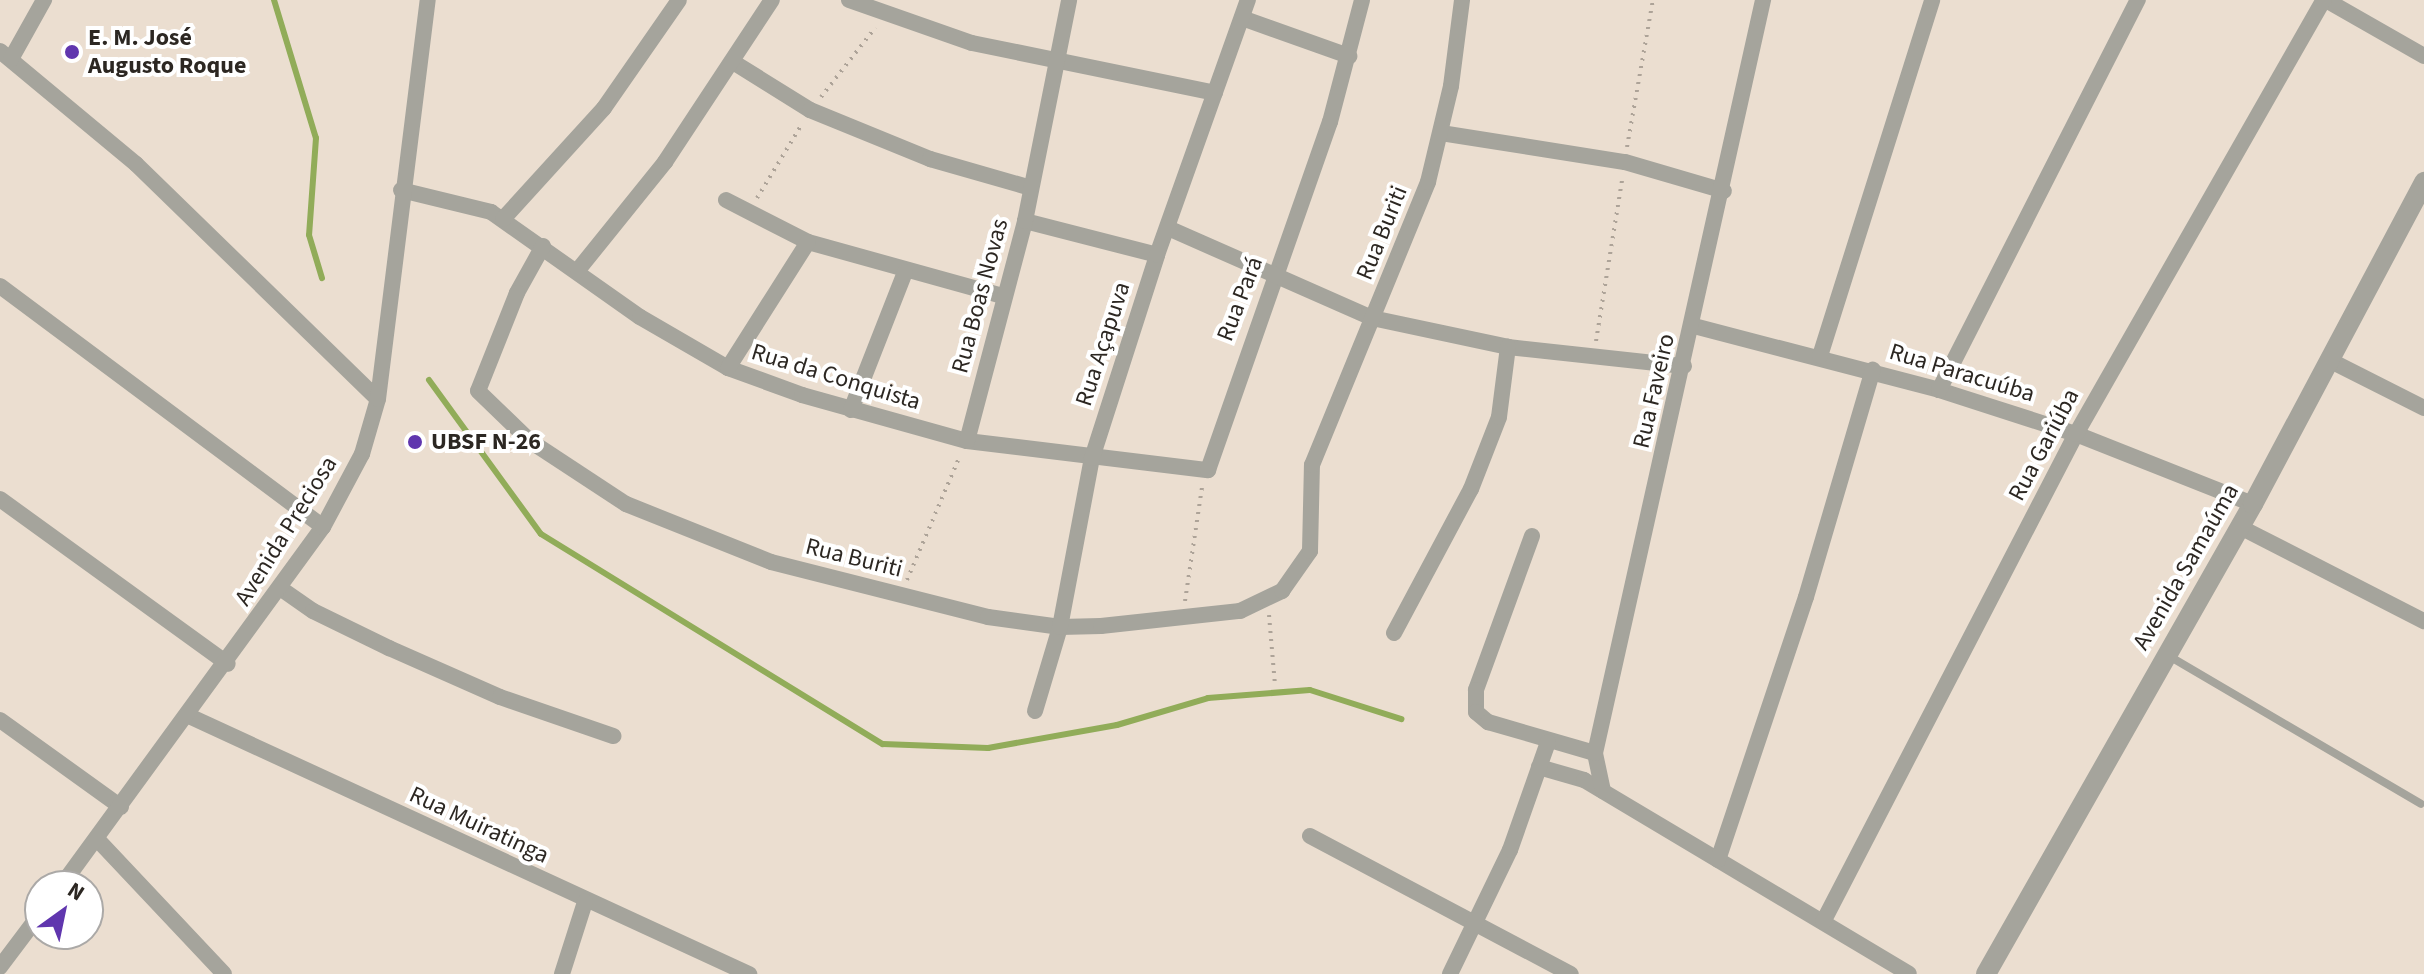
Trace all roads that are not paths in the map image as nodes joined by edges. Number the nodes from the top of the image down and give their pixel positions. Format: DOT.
graph roads {
  1 [pos="44,0"];
  2 [pos="428,0"];
  3 [pos="679,0"];
  4 [pos="772,0"];
  5 [pos="849,0"];
  6 [pos="1069,0"];
  7 [pos="1248,0"];
  8 [pos="1362,0"];
  9 [pos="1462,0"];
  10 [pos="1763,0"];
  11 [pos="1932,0"];
  12 [pos="2138,0"];
  13 [pos="2325,0"];
  14 [pos="1242,18"];
  15 [pos="5,55"];
  16 [pos="1349,56"];
  17 [pos="2424,56"];
  18 [pos="1058,58"];
  19 [pos="733,62"];
  20 [pos="1215,93"];
  21 [pos="1441,133"];
  22 [pos="1031,188"];
  23 [pos="2422,189"];
  24 [pos="401,190"];
  25 [pos="1724,191"];
  26 [pos="726,200"];
  27 [pos="503,219"];
  28 [pos="1025,221"];
  29 [pos="1168,228"];
  30 [pos="808,242"];
  31 [pos="543,246"];
  32 [pos="1157,255"];
  33 [pos="578,270"];
  34 [pos="905,272"];
  35 [pos="1275,276"];
  36 [pos="0,286"];
  37 [pos="1003,296"];
  38 [pos="1372,318"];
  39 [pos="1694,326"];
  40 [pos="1508,347"];
  41 [pos="1820,356"];
  42 [pos="2331,361"];
  43 [pos="1684,366"];
  44 [pos="728,368"];
  45 [pos="1873,370"];
  46 [pos="1939,390"];
  47 [pos="378,399"];
  48 [pos="2424,408"];
  49 [pos="851,410"];
  50 [pos="2076,434"];
  51 [pos="967,441"];
  52 [pos="1092,458"];
  53 [pos="1208,470"];
  54 [pos="0,499"];
  55 [pos="2253,504"];
  56 [pos="323,527"];
  57 [pos="2240,527"];
  58 [pos="1532,536"];
  59 [pos="280,588"];
  60 [pos="2424,621"];
  61 [pos="1060,627"];
  62 [pos="1394,633"];
  63 [pos="2164,654"];
  64 [pos="228,664"];
  65 [pos="1035,711"];
  66 [pos="189,716"];
  67 [pos="0,720"];
  68 [pos="613,736"];
  69 [pos="1548,742"];
  70 [pos="1595,753"];
  71 [pos="1539,767"];
  72 [pos="1603,791"];
  73 [pos="2421,804"];
  74 [pos="121,807"];
  75 [pos="1310,836"];
  76 [pos="97,839"];
  77 [pos="1718,860"];
  78 [pos="73,870"];
  79 [pos="585,902"];
  80 [pos="1476,922"];
  81 [pos="1823,922"];
  82 [pos="24,930"];
  83 [pos="6,947"];
  84 [pos="0,967"];
  85 [pos="224,974"];
  86 [pos="562,974"];
  87 [pos="749,974"];
  88 [pos="1450,974"];
  89 [pos="1571,974"];
  90 [pos="1909,974"];
  91 [pos="1986,974"];
  1 -- 15 [label="street"];
  2 -- 24 [label="street, Avenida Preciosa"];
  3 -- 27 [label="street"];
  4 -- 19 [label="street"];
  5 -- 18 [label="street"];
  6 -- 18 [label="street, Rua Boas Novas"];
  7 -- 14 [label="street, Rua Açapuva"];
  8 -- 16 [label="street, Rua Pará"];
  9 -- 21 [label="street, Rua Buriti"];
  10 -- 25 [label="street, Rua Faveiro"];
  11 -- 41 [label="street"];
  12 -- 46 [label="street"];
  13 -- 17 [label="street"];
  13 -- 50 [label="street, Rua Gariúba"];
  14 -- 16 [label="street"];
  14 -- 20 [label="street, Rua Açapuva"];
  15 -- 47 [label="street"];
  16 -- 35 [label="street, Rua Pará"];
  18 -- 20 [label="street"];
  18 -- 22 [label="street, Rua Boas Novas"];
  19 -- 22 [label="street"];
  19 -- 33 [label="street"];
  20 -- 29 [label="street, Rua Açapuva"];
  21 -- 25 [label="street"];
  21 -- 38 [label="street, Rua Buriti"];
  22 -- 28 [label="street, Rua Boas Novas"];
  23 -- 42 [label="street, Avenida Samaúma"];
  24 -- 27 [label="street, Rua da Conquista"];
  24 -- 47 [label="street, Avenida Preciosa"];
  25 -- 39 [label="street, Rua Faveiro"];
  26 -- 30 [label="street"];
  27 -- 31 [label="street, Rua da Conquista"];
  28 -- 32 [label="street"];
  28 -- 37 [label="street, Rua Boas Novas"];
  29 -- 32 [label="street, Rua Açapuva"];
  29 -- 35 [label="street"];
  30 -- 34 [label="street"];
  30 -- 44 [label="street"];
  31 -- 33 [label="street, Rua da Conquista"];
  31 -- 61 [label="street, Rua Buriti"];
  32 -- 52 [label="street, Rua Açapuva"];
  33 -- 44 [label="street, Rua da Conquista"];
  34 -- 37 [label="street"];
  34 -- 49 [label="street"];
  35 -- 38 [label="street"];
  35 -- 53 [label="street, Rua Pará"];
  36 -- 56 [label="street"];
  37 -- 51 [label="street, Rua Boas Novas"];
  38 -- 40 [label="street"];
  38 -- 61 [label="street, Rua Buriti"];
  39 -- 41 [label="street, Rua Paracuúba"];
  39 -- 43 [label="street, Rua Faveiro"];
  40 -- 43 [label="street"];
  40 -- 62 [label="street"];
  41 -- 45 [label="street, Rua Paracuúba"];
  42 -- 48 [label="street"];
  42 -- 55 [label="street, Avenida Samaúma"];
  43 -- 70 [label="street, Rua Faveiro"];
  44 -- 49 [label="street, Rua da Conquista"];
  45 -- 46 [label="street, Rua Paracuúba"];
  45 -- 77 [label="street"];
  46 -- 50 [label="street, Rua Paracuúba"];
  47 -- 56 [label="street, Avenida Preciosa"];
  49 -- 51 [label="street, Rua da Conquista"];
  50 -- 55 [label="street, Rua Paracuúba"];
  50 -- 81 [label="street, Rua Gariúba"];
  51 -- 52 [label="street, Rua da Conquista"];
  52 -- 53 [label="street, Rua da Conquista"];
  52 -- 61 [label="street, Rua Açapuva"];
  54 -- 64 [label="street"];
  55 -- 57 [label="street, Avenida Samaúma"];
  56 -- 59 [label="street, Avenida Preciosa"];
  57 -- 60 [label="street"];
  57 -- 63 [label="street, Avenida Samaúma"];
  58 -- 69 [label="street"];
  59 -- 64 [label="street, Avenida Preciosa"];
  59 -- 68 [label="street"];
  61 -- 65 [label="street, Rua Açapuva"];
  63 -- 73 [label="lane"];
  63 -- 91 [label="street, Avenida Samaúma"];
  64 -- 66 [label="street, Avenida Preciosa"];
  66 -- 74 [label="street, Avenida Preciosa"];
  66 -- 79 [label="street, Rua Muiratinga"];
  67 -- 74 [label="street"];
  69 -- 70 [label="street"];
  69 -- 71 [label="street"];
  70 -- 72 [label="street, Rua Faveiro"];
  71 -- 72 [label="street"];
  71 -- 80 [label="street"];
  72 -- 77 [label="street"];
  74 -- 76 [label="street, Avenida Preciosa"];
  75 -- 80 [label="street"];
  76 -- 78 [label="street, Avenida Preciosa"];
  76 -- 85 [label="street"];
  77 -- 81 [label="street"];
  79 -- 86 [label="street"];
  79 -- 87 [label="street, Rua Muiratinga"];
  80 -- 88 [label="street"];
  80 -- 89 [label="street"];
  81 -- 90 [label="street"];
  82 -- 83 [label="street"];
  83 -- 84 [label="street"];
}
